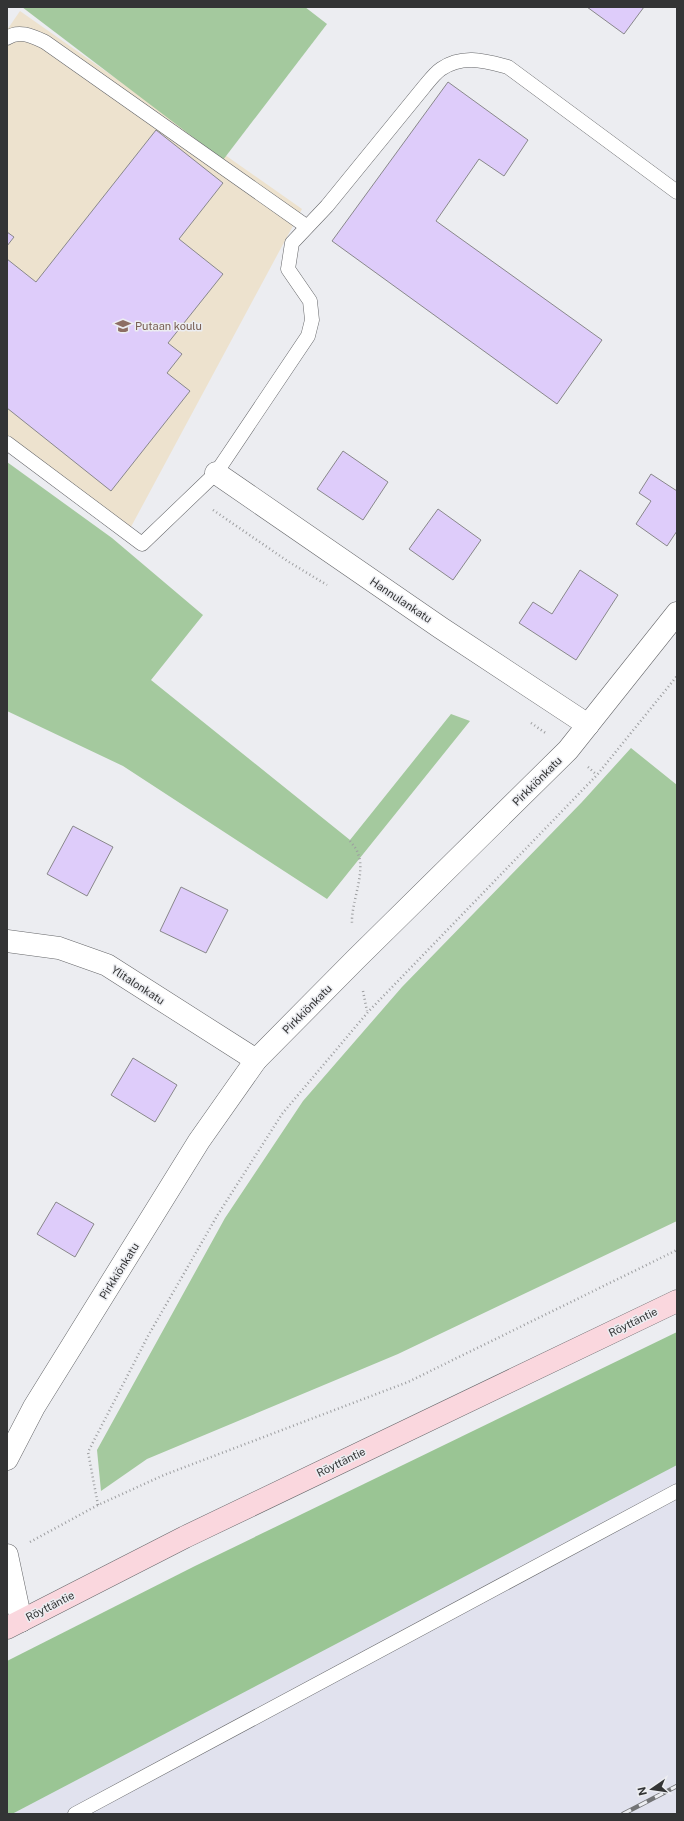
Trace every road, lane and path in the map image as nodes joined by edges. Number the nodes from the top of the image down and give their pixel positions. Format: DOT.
graph roads {
  1 [pos="7,38"];
  2 [pos="677,192"];
  3 [pos="306,226"];
  4 [pos="7,443"];
  5 [pos="216,473"];
  6 [pos="677,613"];
  7 [pos="677,676"];
  8 [pos="588,725"];
  9 [pos="7,941"];
  10 [pos="256,1060"];
  11 [pos="677,1250"];
  12 [pos="677,1301"];
  13 [pos="7,1459"];
  14 [pos="677,1491"];
  15 [pos="98,1505"];
  16 [pos="28,1543"];
  17 [pos="7,1555"];
  18 [pos="14,1624"];
  19 [pos="75,1814"];
  1 -- 3 [label="lane"];
  2 -- 3 [label="lane"];
  3 -- 5 [label="lane"];
  4 -- 5 [label="lane"];
  5 -- 8 [label="street, Hannulankatu"];
  6 -- 8 [label="street, Pirkkiönkatu"];
  7 -- 15 [label="path"];
  8 -- 10 [label="street, Pirkkiönkatu"];
  9 -- 10 [label="street, Ylitalonkatu"];
  10 -- 13 [label="street, Pirkkiönkatu"];
  11 -- 15 [label="path"];
  12 -- 18 [label="street, Röyttäntie"];
  14 -- 19 [label="lane"];
  15 -- 16 [label="path"];
  17 -- 18 [label="street"];
}
